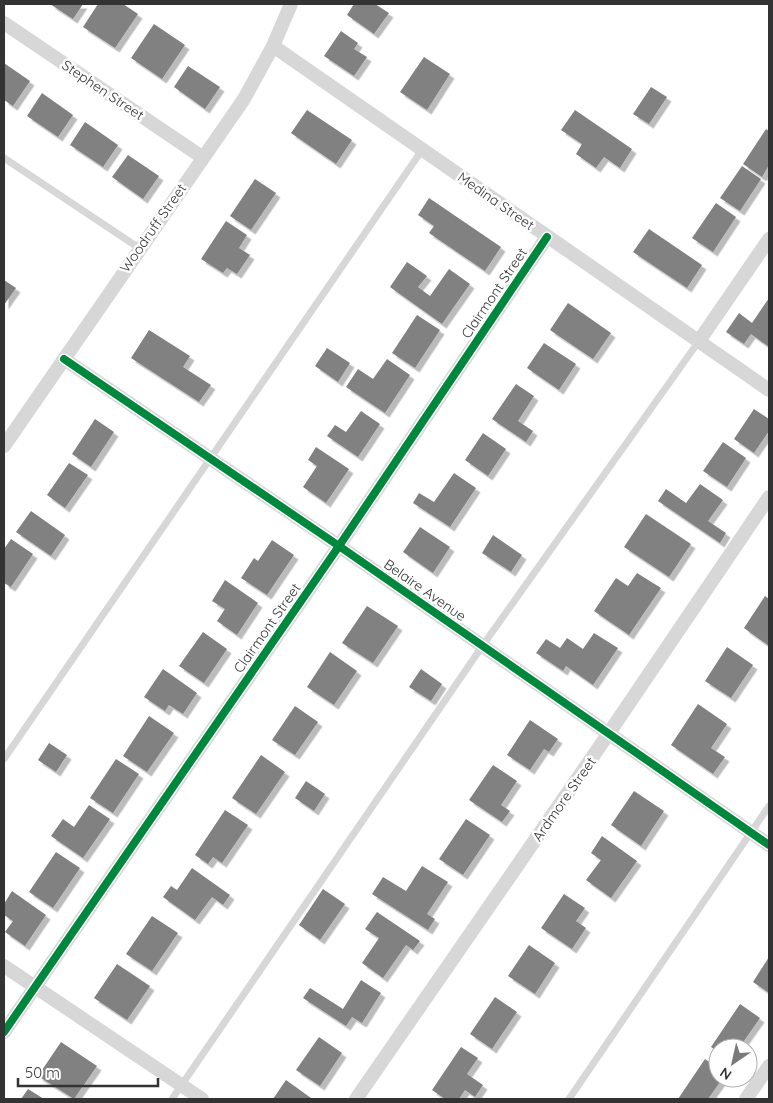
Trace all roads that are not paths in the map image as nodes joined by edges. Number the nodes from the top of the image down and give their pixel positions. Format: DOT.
graph roads {
  1 [pos="291,4"];
  2 [pos="4,23"];
  3 [pos="273,46"];
  4 [pos="422,150"];
  5 [pos="202,157"];
  6 [pos="4,158"];
  7 [pos="547,236"];
  8 [pos="769,239"];
  9 [pos="139,248"];
  10 [pos="699,341"];
  11 [pos="64,358"];
  12 [pos="769,390"];
  13 [pos="4,446"];
  14 [pos="210,458"];
  15 [pos="769,497"];
  16 [pos="339,546"];
  17 [pos="483,645"];
  18 [pos="609,733"];
  19 [pos="4,759"];
  20 [pos="769,806"];
  21 [pos="751,832"];
  22 [pos="769,845"];
  23 [pos="4,966"];
  24 [pos="34,987"];
  25 [pos="4,1032"];
  26 [pos="769,1066"];
  27 [pos="181,1085"];
  28 [pos="172,1099"];
  29 [pos="202,1099"];
  30 [pos="356,1099"];
  31 [pos="569,1099"];
  32 [pos="746,1099"];
  1 -- 3 [label="street, Woodruff Street"];
  2 -- 5 [label="street, Stephen Street"];
  3 -- 4 [label="street, Medina Street"];
  3 -- 5 [label="street, Woodruff Street"];
  4 -- 7 [label="street, Medina Street"];
  4 -- 14 [label="lane"];
  5 -- 9 [label="street, Woodruff Street"];
  6 -- 9 [label="lane"];
  7 -- 10 [label="street, Medina Street"];
  7 -- 16 [label="street, Clairmont Street"];
  8 -- 10 [label="street"];
  9 -- 11 [label="street, Woodruff Street"];
  10 -- 12 [label="street, Medina Street"];
  10 -- 17 [label="lane"];
  11 -- 13 [label="street, Woodruff Street"];
  11 -- 14 [label="street, Belaire Avenue"];
  14 -- 16 [label="street, Belaire Avenue"];
  14 -- 19 [label="lane"];
  15 -- 18 [label="street, Ardmore Street"];
  16 -- 17 [label="street, Belaire Avenue"];
  16 -- 24 [label="street, Clairmont Street"];
  17 -- 18 [label="street, Belaire Avenue"];
  17 -- 27 [label="lane"];
  18 -- 21 [label="street, Belaire Avenue"];
  18 -- 30 [label="street, Ardmore Street"];
  20 -- 21 [label="lane"];
  21 -- 22 [label="street, Belaire Avenue"];
  21 -- 31 [label="lane"];
  23 -- 24 [label="street"];
  24 -- 25 [label="street, Clairmont Street"];
  24 -- 27 [label="street"];
  26 -- 32 [label="street"];
  27 -- 28 [label="lane"];
  27 -- 29 [label="street"];
}
